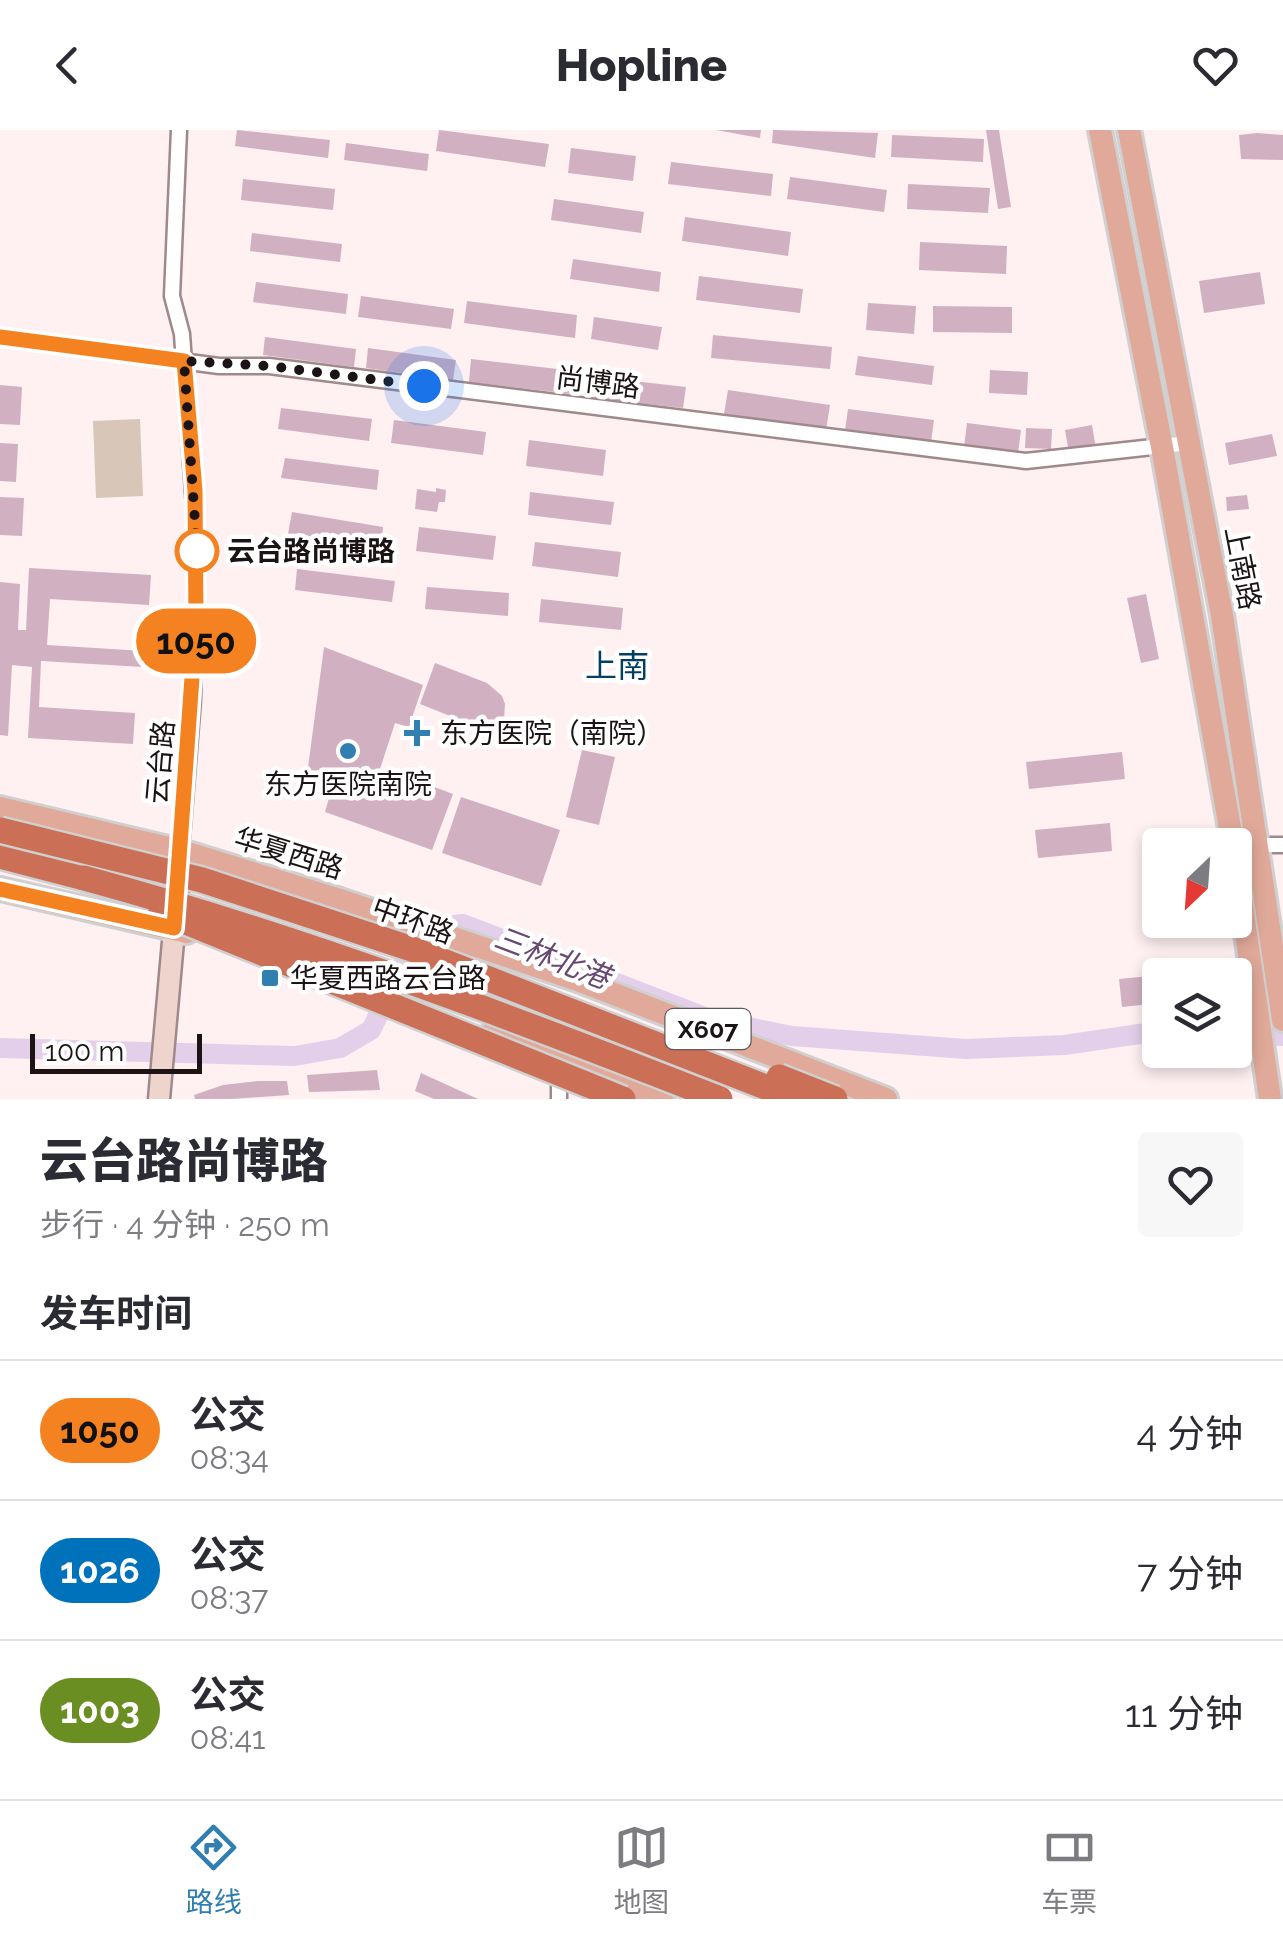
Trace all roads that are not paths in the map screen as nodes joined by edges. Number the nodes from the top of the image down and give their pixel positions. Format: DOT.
graph roads {
  1 [pos="179,130"];
  2 [pos="1100,130"];
  3 [pos="1129,130"];
  4 [pos="0,337"];
  5 [pos="184,361"];
  6 [pos="1189,444"];
  7 [pos="1162,446"];
  8 [pos="0,808"];
  9 [pos="1230,828"];
  10 [pos="0,830"];
  11 [pos="1252,845"];
  12 [pos="1258,845"];
  13 [pos="1283,845"];
  14 [pos="181,851"];
  15 [pos="0,856"];
  16 [pos="84,878"];
  17 [pos="202,880"];
  18 [pos="0,889"];
  19 [pos="174,928"];
  20 [pos="1247,938"];
  21 [pos="316,978"];
  22 [pos="563,1002"];
  23 [pos="1283,1018"];
  24 [pos="559,1059"];
  25 [pos="838,1089"];
  26 [pos="559,1092"];
  27 [pos="159,1099"];
  28 [pos="592,1099"];
  29 [pos="623,1099"];
  30 [pos="662,1099"];
  31 [pos="720,1099"];
  32 [pos="796,1099"];
  33 [pos="810,1099"];
  34 [pos="886,1099"];
  35 [pos="1270,1099"];
  1 -- 5 [label="street, 云台路"];
  2 -- 7 [label="main road, 上南路"];
  3 -- 6 [label="main road, 上南路"];
  4 -- 5 [label="street, 尚博路"];
  5 -- 7 [label="street, 尚博路"];
  5 -- 14 [label="street, 云台路"];
  6 -- 7 [label="street, 尚博路"];
  6 -- 12 [label="main road, 上南路"];
  7 -- 9 [label="main road, 上南路"];
  8 -- 14 [label="main road, 华夏西路 / X607"];
  10 -- 17 [label="highway, 中环路, bridge"];
  11 -- 12 [label="street"];
  12 -- 13 [label="street"];
  12 -- 23 [label="main road, 上南路"];
  14 -- 19 [label="street, 云台路"];
  14 -- 22 [label="main road, 华夏西路, bridge"];
  14 -- 25 [label="main road, 华夏西路 / X607"];
  15 -- 16 [label="highway, 中环路"];
  16 -- 29 [label="highway, bridge"];
  16 -- 31 [label="highway, 中环路, bridge"];
  17 -- 25 [label="highway, bridge"];
  17 -- 32 [label="highway, 中环路, bridge"];
  18 -- 19 [label="main road"];
  19 -- 21 [label="main road"];
  19 -- 27 [label="street, 云台路"];
  20 -- 35 [label="main road"];
  21 -- 24 [label="main road, bridge"];
  21 -- 26 [label="main road"];
  22 -- 24 [label="street"];
  22 -- 33 [label="main road, 华夏西路"];
  24 -- 26 [label="street"];
  24 -- 30 [label="main road"];
  25 -- 34 [label="main road, 华夏西路 / X607"];
  26 -- 28 [label="main road"];
}
